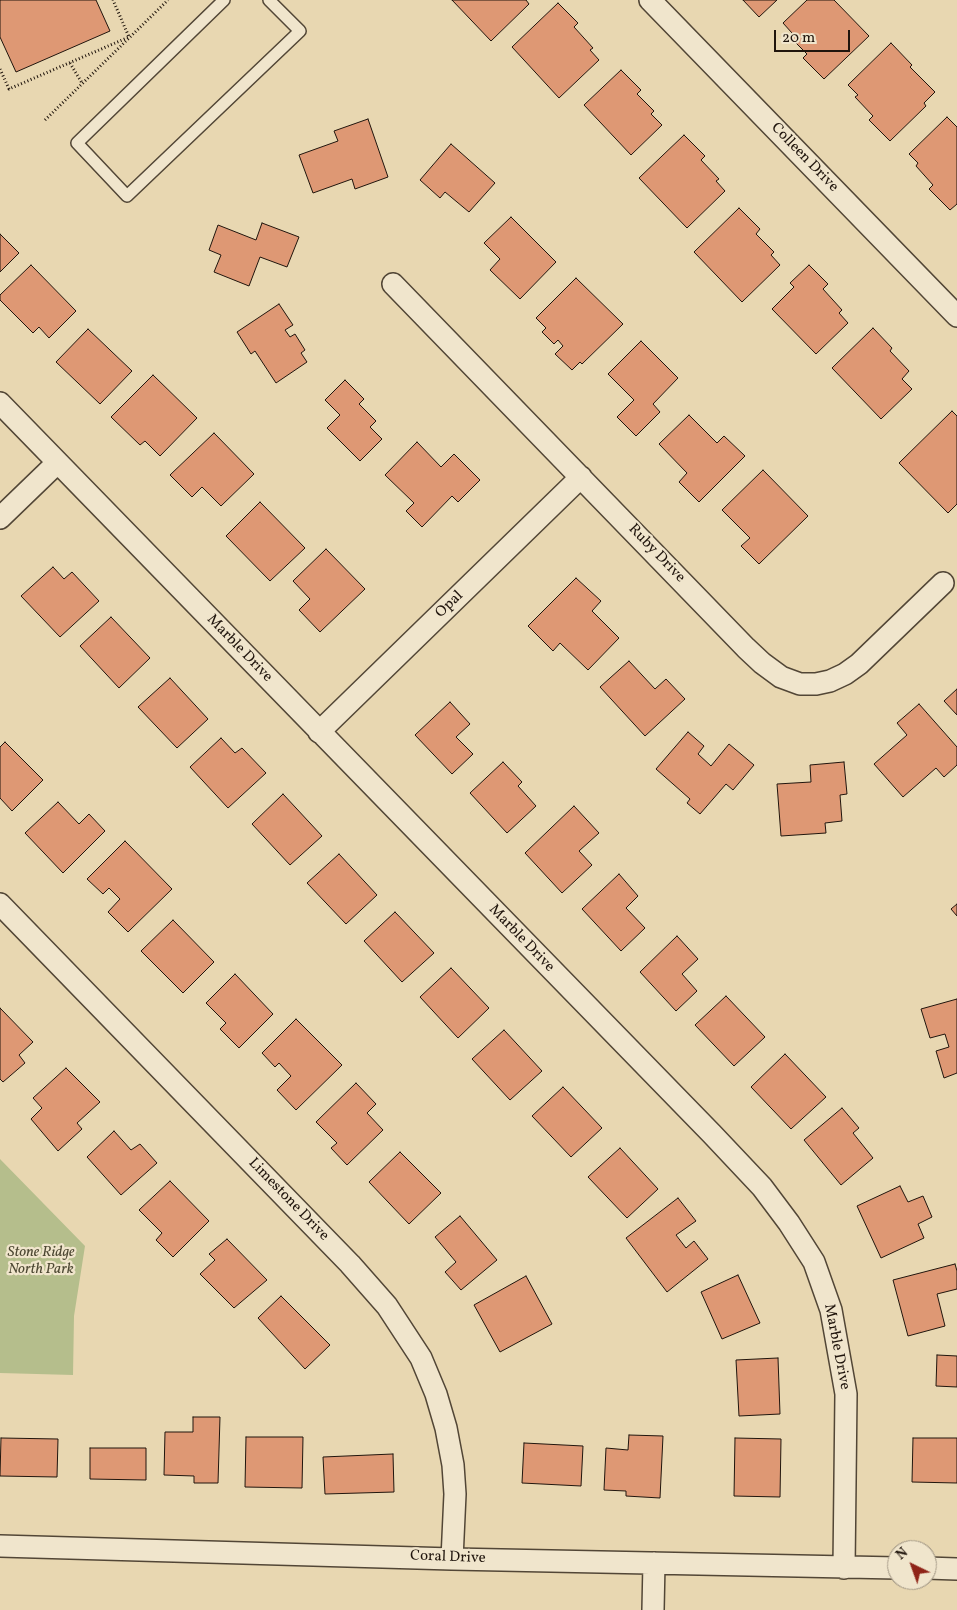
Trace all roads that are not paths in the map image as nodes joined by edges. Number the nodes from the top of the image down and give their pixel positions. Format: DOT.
graph roads {
  1 [pos="224,0"];
  2 [pos="269,0"];
  3 [pos="650,0"];
  4 [pos="393,284"];
  5 [pos="957,316"];
  6 [pos="0,403"];
  7 [pos="58,463"];
  8 [pos="581,477"];
  9 [pos="0,518"];
  10 [pos="943,583"];
  11 [pos="319,732"];
  12 [pos="0,904"];
  13 [pos="0,1546"];
  14 [pos="452,1559"];
  15 [pos="654,1563"];
  16 [pos="844,1568"];
  17 [pos="887,1568"];
  18 [pos="937,1568"];
  19 [pos="957,1569"];
  20 [pos="653,1610"];
  1 -- 2 [label="lane"];
  3 -- 5 [label="street, Colleen Drive"];
  4 -- 8 [label="street, Ruby Drive"];
  6 -- 7 [label="street, Marble Drive"];
  7 -- 9 [label="street"];
  7 -- 11 [label="street, Marble Drive"];
  8 -- 10 [label="street, Ruby Drive"];
  8 -- 11 [label="street, Opal"];
  11 -- 16 [label="street, Marble Drive"];
  12 -- 14 [label="street, Limestone Drive"];
  13 -- 14 [label="street, Coral Drive"];
  14 -- 15 [label="street, Coral Drive"];
  15 -- 16 [label="street, Coral Drive"];
  15 -- 20 [label="street"];
  16 -- 17 [label="street, Coral Drive"];
  18 -- 19 [label="street"];
}
